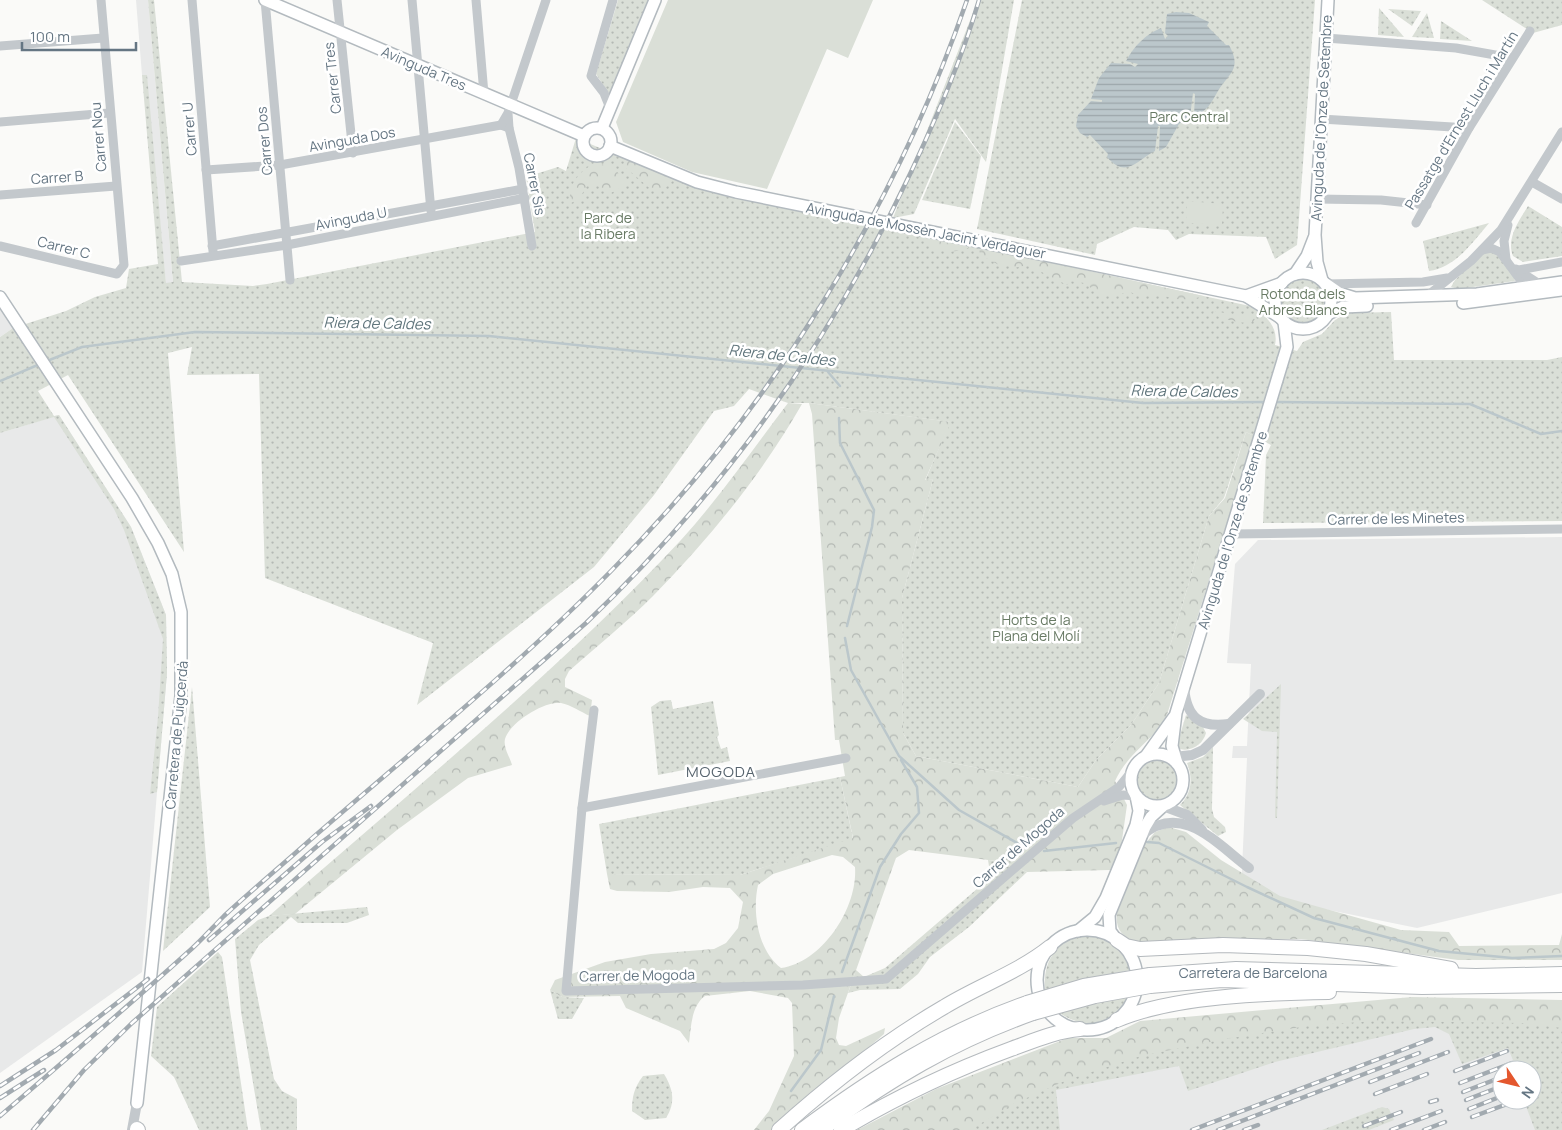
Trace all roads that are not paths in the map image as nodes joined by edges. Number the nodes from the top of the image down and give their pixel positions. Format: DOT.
graph roads {
  1 [pos="101,0"];
  2 [pos="192,0"];
  3 [pos="265,0"];
  4 [pos="337,0"];
  5 [pos="412,0"];
  6 [pos="476,0"];
  7 [pos="546,0"];
  8 [pos="613,0"];
  9 [pos="656,0"];
  10 [pos="1328,0"];
  11 [pos="1530,31"];
  12 [pos="341,32"];
  13 [pos="103,38"];
  14 [pos="1326,38"];
  15 [pos="0,46"];
  16 [pos="1512,58"];
  17 [pos="418,65"];
  18 [pos="484,94"];
  19 [pos="610,108"];
  20 [pos="510,109"];
  21 [pos="109,113"];
  22 [pos="1321,120"];
  23 [pos="0,122"];
  24 [pos="505,127"];
  25 [pos="602,128"];
  26 [pos="1469,128"];
  27 [pos="1562,132"];
  28 [pos="584,136"];
  29 [pos="424,140"];
  30 [pos="610,146"];
  31 [pos="353,153"];
  32 [pos="280,166"];
  33 [pos="206,170"];
  34 [pos="1532,182"];
  35 [pos="116,186"];
  36 [pos="523,189"];
  37 [pos="0,195"];
  38 [pos="524,198"];
  39 [pos="1316,199"];
  40 [pos="1562,200"];
  41 [pos="1427,205"];
  42 [pos="430,206"];
  43 [pos="1513,214"];
  44 [pos="431,217"];
  45 [pos="1416,223"];
  46 [pos="286,234"];
  47 [pos="1314,236"];
  48 [pos="287,245"];
  49 [pos="0,246"];
  50 [pos="212,246"];
  51 [pos="532,246"];
  52 [pos="1482,251"];
  53 [pos="213,256"];
  54 [pos="181,261"];
  55 [pos="1507,261"];
  56 [pos="1562,262"];
  57 [pos="1519,270"];
  58 [pos="120,271"];
  59 [pos="1459,271"];
  60 [pos="1295,274"];
  61 [pos="290,280"];
  62 [pos="1324,282"];
  63 [pos="1562,282"];
  64 [pos="1282,283"];
  65 [pos="1541,285"];
  66 [pos="1522,287"];
  67 [pos="1562,290"];
  68 [pos="1246,296"];
  69 [pos="0,297"];
  70 [pos="1429,297"];
  71 [pos="1482,302"];
  72 [pos="1462,303"];
  73 [pos="1328,314"];
  74 [pos="1282,320"];
  75 [pos="1307,329"];
  76 [pos="1287,347"];
  77 [pos="1562,529"];
  78 [pos="1230,534"];
  79 [pos="1184,686"];
  80 [pos="1260,694"];
  81 [pos="594,710"];
  82 [pos="1176,713"];
  83 [pos="1229,724"];
  84 [pos="1146,756"];
  85 [pos="846,758"];
  86 [pos="1176,760"];
  87 [pos="1132,771"];
  88 [pos="1136,796"];
  89 [pos="1097,803"];
  90 [pos="1163,806"];
  91 [pos="582,808"];
  92 [pos="1141,836"];
  93 [pos="1207,836"];
  94 [pos="1249,868"];
  95 [pos="1078,931"];
  96 [pos="1117,940"];
  97 [pos="1050,947"];
  98 [pos="1562,974"];
  99 [pos="1476,976"];
  100 [pos="1150,980"];
  101 [pos="1562,985"];
  102 [pos="1382,986"];
  103 [pos="1512,986"];
  104 [pos="1562,992"];
  105 [pos="1030,1008"];
  106 [pos="1117,1020"];
  107 [pos="1080,1030"];
  108 [pos="137,1103"];
  109 [pos="136,1130"];
  110 [pos="779,1130"];
  111 [pos="802,1130"];
  112 [pos="821,1130"];
  113 [pos="841,1130"];
  1 -- 13 [label="street, Carrer Nou"];
  2 -- 33 [label="street, Carrer U"];
  3 -- 12 [label="main road, Avinguda Tres"];
  3 -- 32 [label="street, Carrer Dos"];
  4 -- 12 [label="street, Carrer Tres"];
  5 -- 17 [label="street"];
  6 -- 18 [label="street"];
  7 -- 20 [label="street"];
  8 -- 19 [label="street"];
  9 -- 19 [label="main road"];
  10 -- 14 [label="main road, Avinguda de l'Onze de Setembre"];
  11 -- 16 [label="street, Passatge d'Ernest Lluch i Martín"];
  12 -- 17 [label="main road, Avinguda Tres"];
  12 -- 31 [label="street, Carrer Tres"];
  13 -- 15 [label="street"];
  13 -- 21 [label="street, Carrer Nou"];
  14 -- 16 [label="street"];
  14 -- 22 [label="main road, Avinguda de l'Onze de Setembre"];
  16 -- 26 [label="street, Passatge d'Ernest Lluch i Martín"];
  17 -- 18 [label="main road, Avinguda Tres"];
  17 -- 29 [label="street"];
  18 -- 20 [label="main road, Avinguda Tres"];
  19 -- 25 [label="main road"];
  20 -- 24 [label="street"];
  20 -- 28 [label="main road, Avinguda Tres"];
  21 -- 23 [label="street"];
  21 -- 35 [label="street, Carrer Nou"];
  22 -- 26 [label="street"];
  22 -- 39 [label="main road, Avinguda de l'Onze de Setembre"];
  24 -- 29 [label="street, Avinguda Dos"];
  24 -- 36 [label="street, Carrer Sis"];
  25 -- 28 [label="main road"];
  25 -- 30 [label="main road"];
  26 -- 41 [label="street, Passatge d'Ernest Lluch i Martín"];
  27 -- 34 [label="street"];
  28 -- 30 [label="main road"];
  29 -- 31 [label="street, Avinguda Dos"];
  29 -- 42 [label="street"];
  30 -- 68 [label="main road, Avinguda de Mossèn Jacint Verdaguer"];
  31 -- 32 [label="street, Avinguda Dos"];
  32 -- 33 [label="street, Avinguda Dos"];
  32 -- 46 [label="street, Carrer Dos"];
  33 -- 50 [label="street, Carrer U"];
  34 -- 40 [label="street"];
  34 -- 43 [label="street"];
  35 -- 37 [label="street, Carrer B"];
  35 -- 58 [label="street, Carrer Nou"];
  36 -- 38 [label="street, Carrer Sis"];
  36 -- 42 [label="street, Avinguda U"];
  38 -- 44 [label="street, Avinguda U"];
  38 -- 51 [label="street, Carrer Sis"];
  39 -- 41 [label="street"];
  39 -- 47 [label="main road, Avinguda de l'Onze de Setembre"];
  41 -- 45 [label="street, Passatge d'Ernest Lluch i Martín"];
  42 -- 44 [label="street"];
  42 -- 46 [label="street, Avinguda U"];
  43 -- 52 [label="street"];
  43 -- 55 [label="street"];
  44 -- 48 [label="street, Avinguda U"];
  46 -- 48 [label="street, Carrer Dos"];
  46 -- 50 [label="street, Avinguda U"];
  47 -- 60 [label="main road, Avinguda de l'Onze de Setembre"];
  47 -- 62 [label="main road, Avinguda de l'Onze de Setembre"];
  48 -- 53 [label="street, Avinguda U"];
  48 -- 61 [label="street, Carrer Dos"];
  49 -- 58 [label="street, Carrer C"];
  50 -- 53 [label="street, Carrer U"];
  52 -- 55 [label="street"];
  52 -- 59 [label="street"];
  53 -- 54 [label="street, Avinguda U"];
  55 -- 57 [label="street"];
  55 -- 66 [label="street"];
  56 -- 57 [label="street"];
  57 -- 65 [label="street"];
  59 -- 62 [label="street"];
  59 -- 70 [label="street"];
  60 -- 62 [label="main road"];
  60 -- 64 [label="main road"];
  62 -- 70 [label="main road"];
  62 -- 73 [label="main road"];
  63 -- 65 [label="main road"];
  64 -- 68 [label="main road"];
  64 -- 74 [label="main road"];
  65 -- 66 [label="main road"];
  66 -- 70 [label="main road"];
  66 -- 71 [label="street"];
  67 -- 71 [label="main road"];
  68 -- 74 [label="main road, Avinguda de Mossèn Jacint Verdaguer"];
  69 -- 108 [label="main road, Carretera de Puigcerdà"];
  70 -- 72 [label="street"];
  71 -- 72 [label="main road"];
  72 -- 73 [label="main road"];
  73 -- 75 [label="main road"];
  74 -- 75 [label="main road"];
  74 -- 76 [label="main road, Avinguda de l'Onze de Setembre"];
  75 -- 76 [label="main road"];
  76 -- 78 [label="main road, Avinguda de l'Onze de Setembre"];
  77 -- 78 [label="street, Carrer de les Minetes"];
  78 -- 79 [label="main road, Avinguda de l'Onze de Setembre"];
  79 -- 82 [label="main road, Avinguda de l'Onze de Setembre"];
  79 -- 83 [label="street"];
  80 -- 83 [label="street"];
  81 -- 91 [label="street"];
  82 -- 84 [label="main road, Avinguda de l'Onze de Setembre"];
  82 -- 86 [label="main road, Avinguda de l'Onze de Setembre"];
  83 -- 86 [label="street"];
  84 -- 86 [label="main road"];
  84 -- 87 [label="main road"];
  85 -- 91 [label="street"];
  86 -- 90 [label="main road"];
  87 -- 88 [label="main road"];
  87 -- 89 [label="street, Carrer de Mogoda"];
  88 -- 89 [label="street, Carrer de Mogoda"];
  88 -- 90 [label="main road"];
  88 -- 95 [label="main road"];
  89 -- 91 [label="street, Carrer de Mogoda"];
  90 -- 92 [label="main road"];
  90 -- 93 [label="street"];
  92 -- 93 [label="street"];
  92 -- 96 [label="main road"];
  93 -- 94 [label="street"];
  95 -- 96 [label="main road"];
  95 -- 97 [label="main road"];
  96 -- 99 [label="highway"];
  96 -- 106 [label="main road"];
  97 -- 107 [label="main road"];
  97 -- 110 [label="highway"];
  98 -- 99 [label="highway, Carretera de Barcelona"];
  99 -- 100 [label="highway, Carretera de Barcelona"];
  100 -- 102 [label="highway, Carretera de Barcelona"];
  100 -- 105 [label="highway, Carretera de Barcelona, bridge"];
  101 -- 103 [label="highway, Carretera de Barcelona"];
  102 -- 103 [label="highway, Carretera de Barcelona"];
  102 -- 106 [label="highway"];
  103 -- 104 [label="highway"];
  105 -- 111 [label="highway, Carretera de Barcelona"];
  105 -- 112 [label="highway, Carretera de Barcelona"];
  106 -- 107 [label="main road"];
  107 -- 113 [label="highway"];
  108 -- 109 [label="street"];
}
